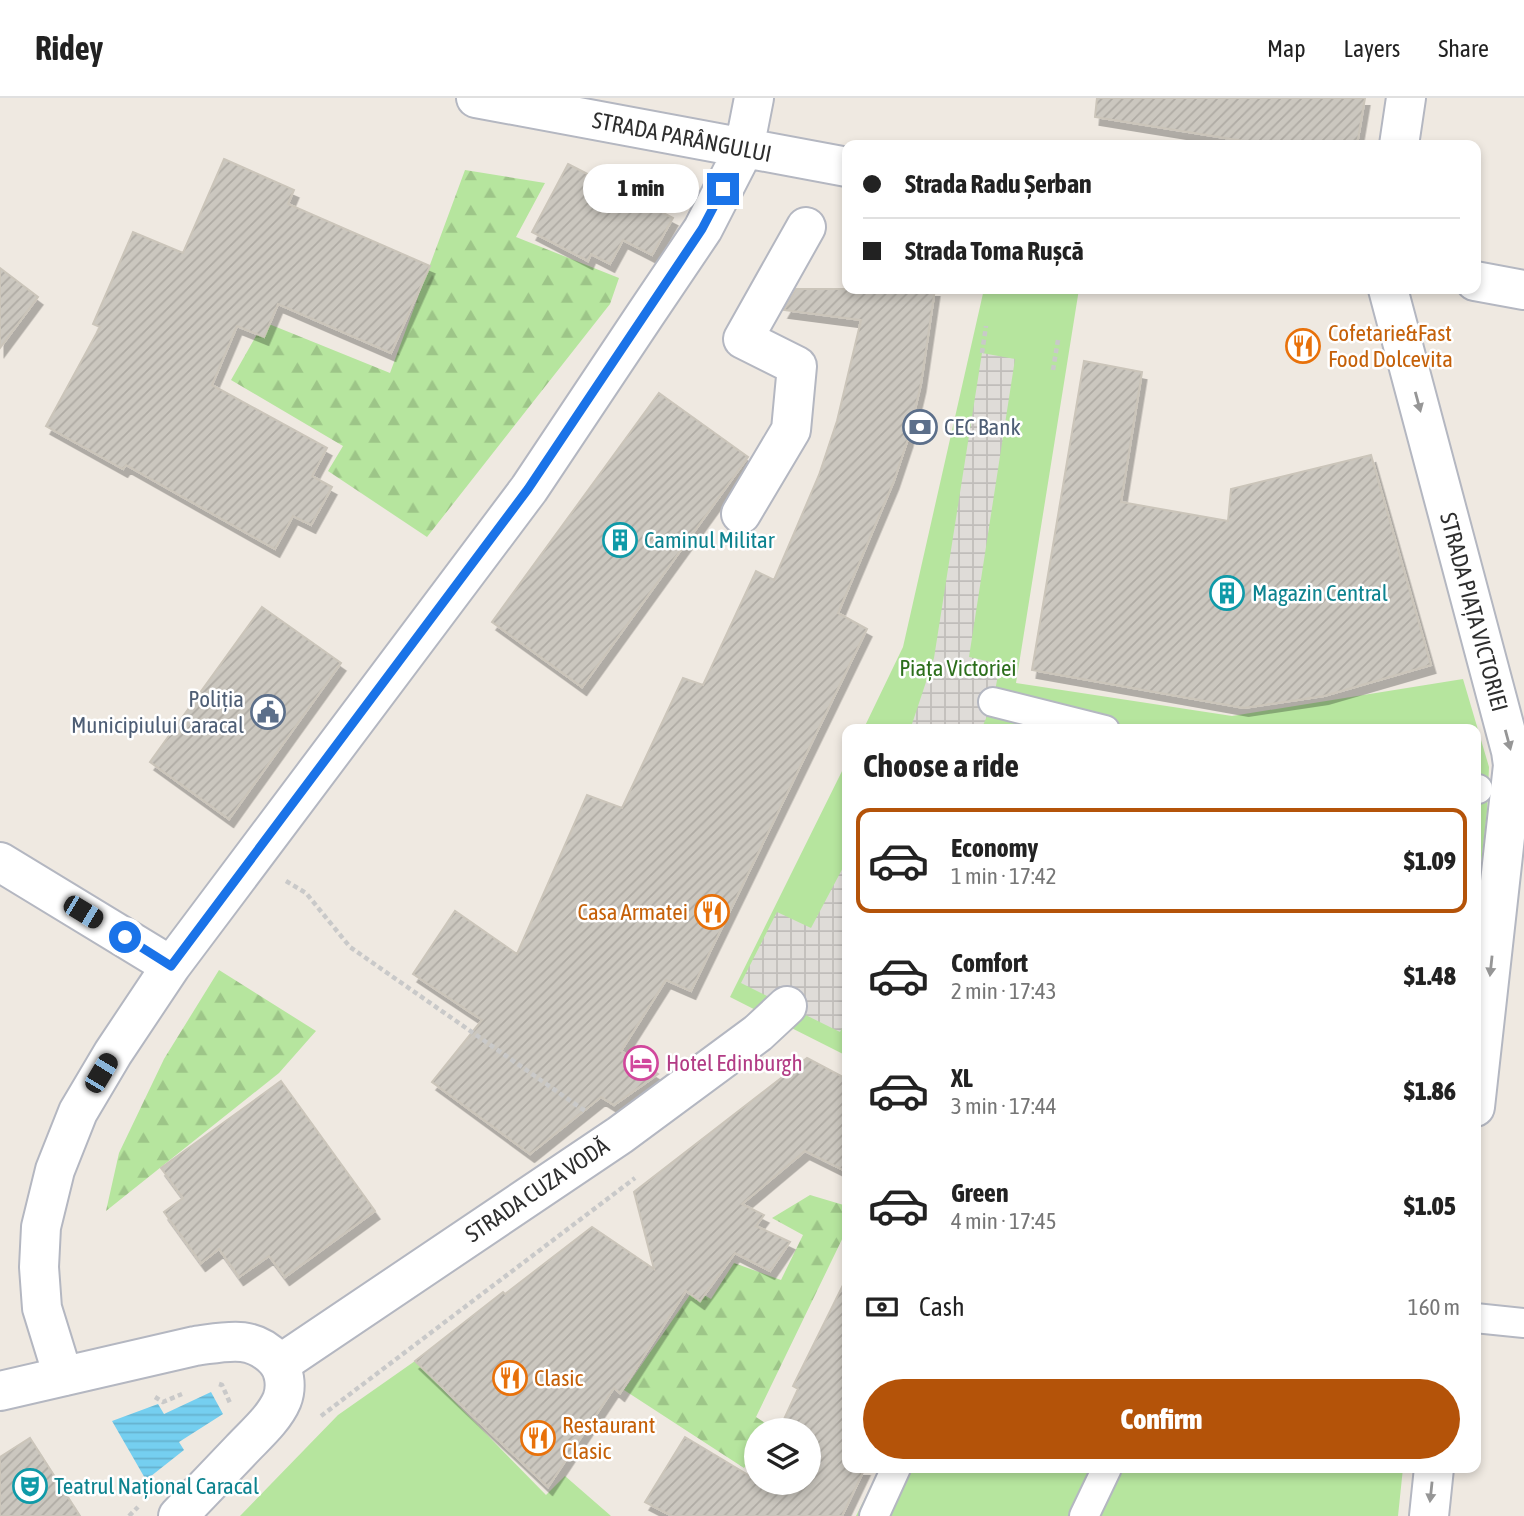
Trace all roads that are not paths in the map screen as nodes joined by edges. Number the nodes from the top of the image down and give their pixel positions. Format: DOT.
graph roads {
  1 [pos="476,98"];
  2 [pos="754,98"];
  3 [pos="1406,98"];
  4 [pos="1400,140"];
  5 [pos="744,149"];
  6 [pos="842,166"];
  7 [pos="806,227"];
  8 [pos="1481,282"];
  9 [pos="1524,290"];
  10 [pos="1389,294"];
  11 [pos="741,514"];
  12 [pos="993,702"];
  13 [pos="1081,724"];
  14 [pos="0,862"];
  15 [pos="171,966"];
  16 [pos="787,1006"];
  17 [pos="1481,1053"];
  18 [pos="1481,1319"];
  19 [pos="1524,1323"];
  20 [pos="280,1364"];
  21 [pos="63,1376"];
  22 [pos="0,1391"];
  23 [pos="894,1473"];
  24 [pos="1105,1473"];
  25 [pos="1433,1473"];
  26 [pos="178,1516"];
  27 [pos="874,1516"];
  28 [pos="1084,1516"];
  29 [pos="1429,1516"];
  1 -- 5 [label="street, STRADA PARÂNGULUI"];
  2 -- 5 [label="street"];
  3 -- 4 [label="street"];
  5 -- 6 [label="street, STRADA PARÂNGULUI"];
  5 -- 15 [label="street"];
  7 -- 11 [label="street"];
  8 -- 9 [label="street"];
  10 -- 17 [label="street, STRADA PIAȚA VICTORIEI, one-way"];
  12 -- 13 [label="street"];
  14 -- 15 [label="street"];
  15 -- 21 [label="street"];
  16 -- 20 [label="street, STRADA CUZA VODĂ"];
  18 -- 19 [label="street"];
  20 -- 21 [label="street"];
  20 -- 26 [label="street"];
  21 -- 22 [label="street"];
  23 -- 27 [label="street"];
  24 -- 28 [label="street"];
  25 -- 29 [label="street, one-way"];
}
